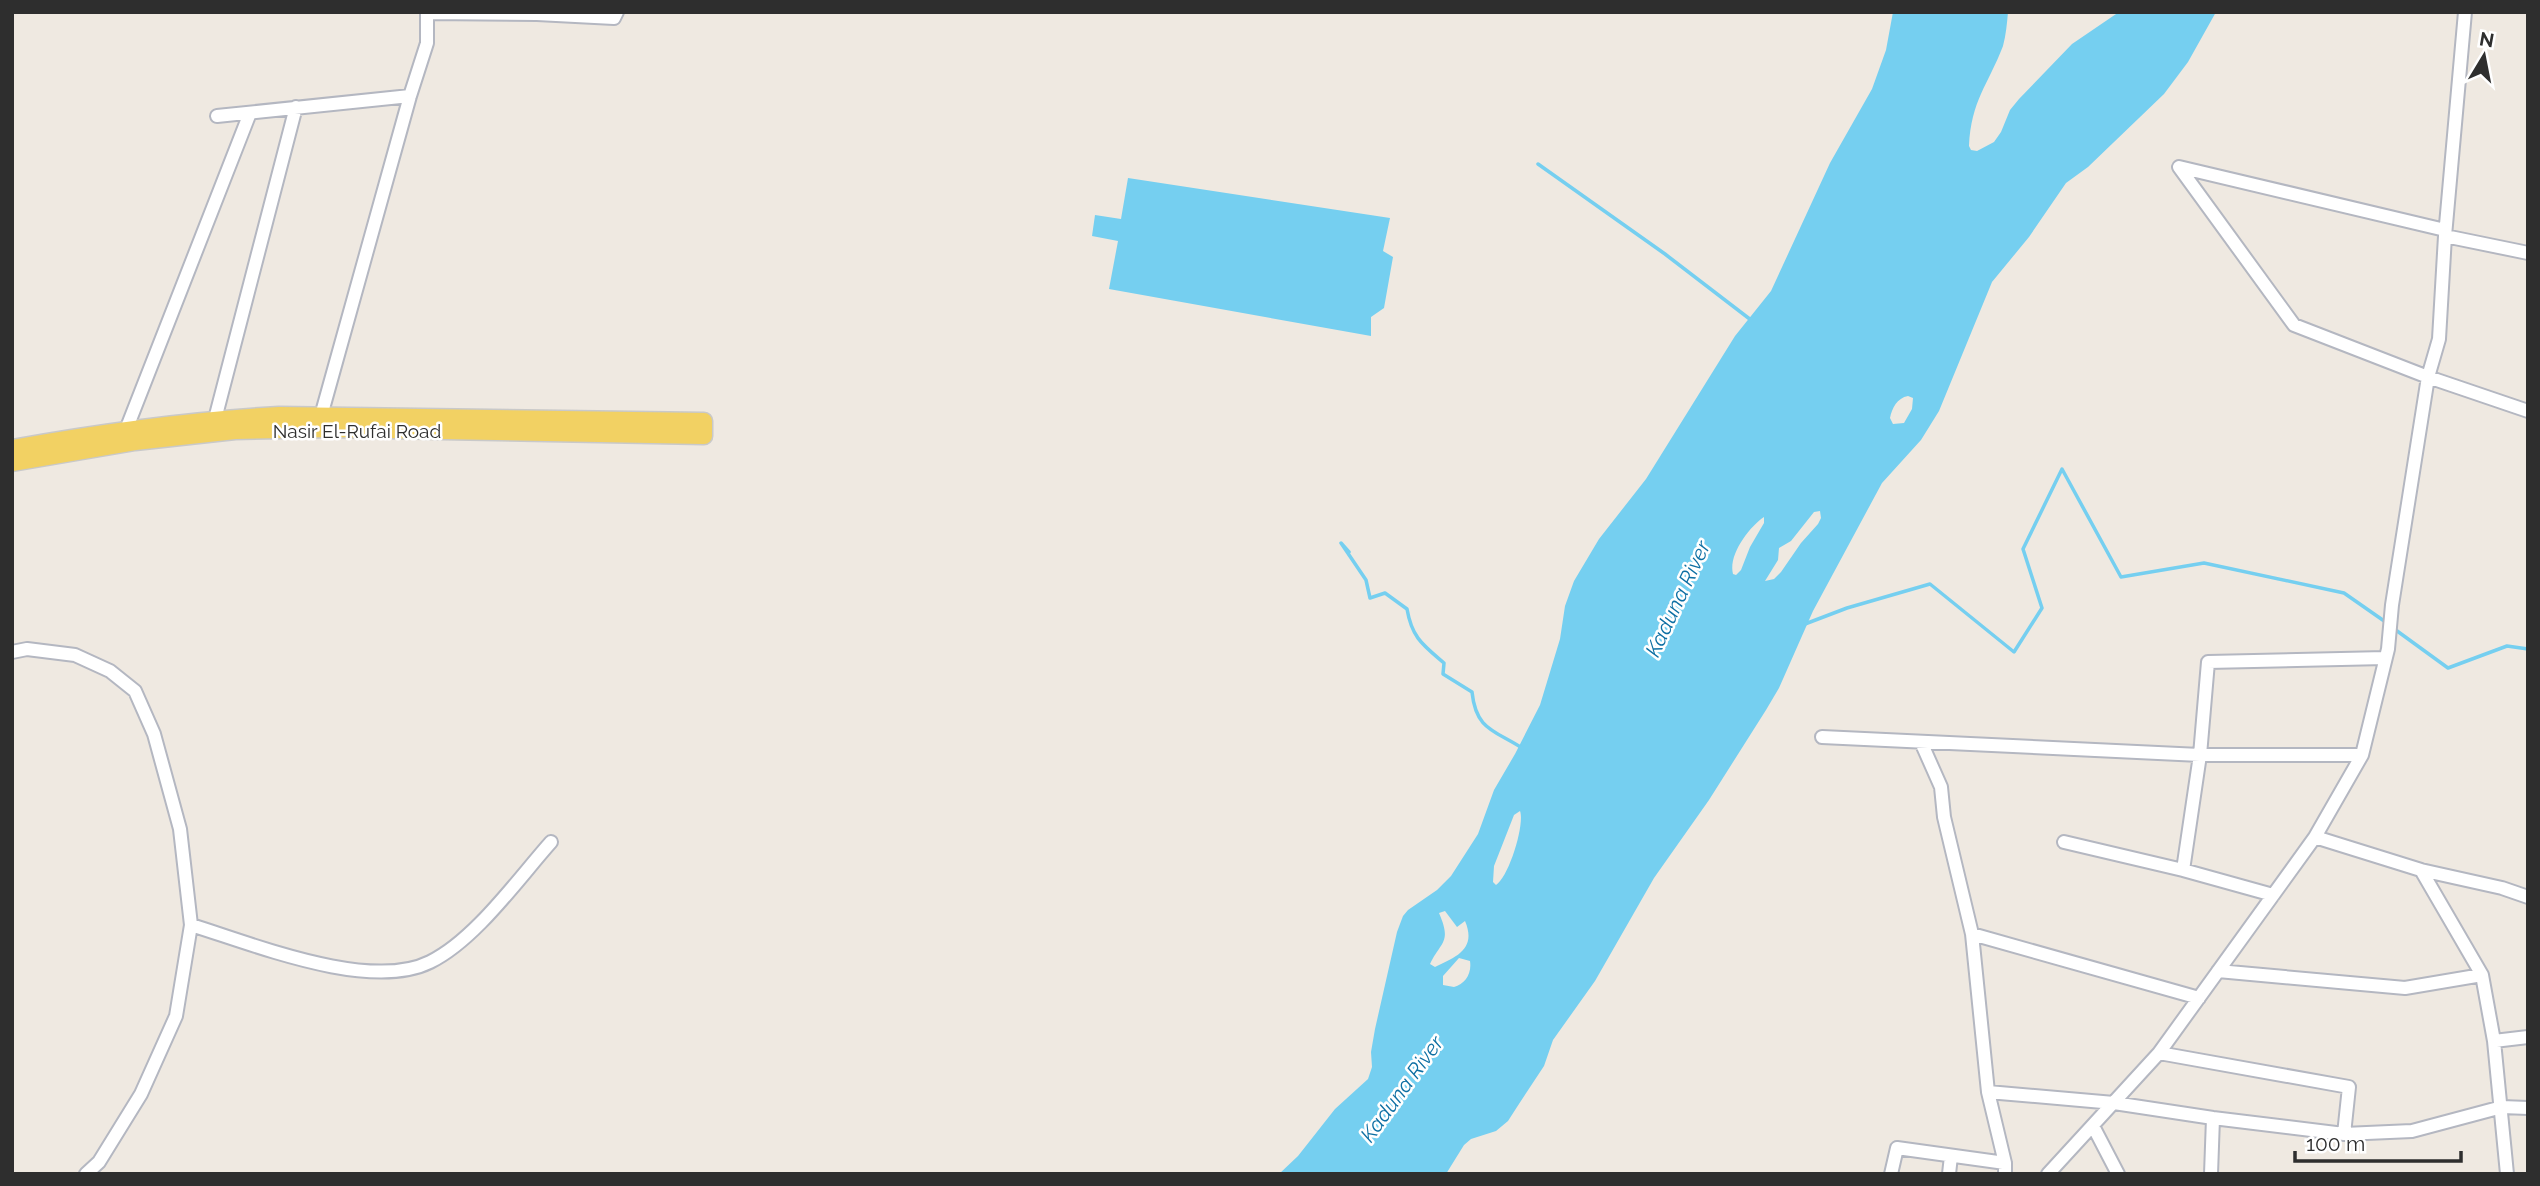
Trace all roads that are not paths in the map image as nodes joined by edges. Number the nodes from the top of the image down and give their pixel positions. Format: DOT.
graph roads {
  1 [pos="412,12"];
  2 [pos="427,12"];
  3 [pos="617,12"];
  4 [pos="2465,12"];
  5 [pos="537,13"];
  6 [pos="410,96"];
  7 [pos="296,107"];
  8 [pos="250,113"];
  9 [pos="217,116"];
  10 [pos="2445,233"];
  11 [pos="2528,253"];
  12 [pos="2428,377"];
  13 [pos="2528,411"];
  14 [pos="321,416"];
  15 [pos="215,419"];
  16 [pos="505,426"];
  17 [pos="126,430"];
  18 [pos="704,436"];
  19 [pos="12,448"];
  20 [pos="12,463"];
  21 [pos="12,652"];
  22 [pos="2387,654"];
  23 [pos="1822,737"];
  24 [pos="1921,742"];
  25 [pos="2200,755"];
  26 [pos="2362,755"];
  27 [pos="2315,837"];
  28 [pos="551,842"];
  29 [pos="2064,842"];
  30 [pos="2183,870"];
  31 [pos="2421,870"];
  32 [pos="2273,895"];
  33 [pos="2528,897"];
  34 [pos="191,925"];
  35 [pos="1972,934"];
  36 [pos="2218,971"];
  37 [pos="2482,975"];
  38 [pos="2199,998"];
  39 [pos="2528,1037"];
  40 [pos="2494,1041"];
  41 [pos="2159,1053"];
  42 [pos="1988,1091"];
  43 [pos="2114,1103"];
  44 [pos="2502,1107"];
  45 [pos="2528,1108"];
  46 [pos="2213,1118"];
  47 [pos="2092,1126"];
  48 [pos="2344,1134"];
  49 [pos="1951,1156"];
  50 [pos="2005,1168"];
  51 [pos="86,1174"];
  52 [pos="1891,1174"];
  53 [pos="1949,1174"];
  54 [pos="2048,1174"];
  55 [pos="2118,1174"];
  56 [pos="2211,1174"];
  57 [pos="2507,1174"];
  1 -- 2 [label="street"];
  2 -- 5 [label="street"];
  2 -- 6 [label="street"];
  3 -- 5 [label="street"];
  4 -- 10 [label="street"];
  6 -- 7 [label="street"];
  6 -- 14 [label="street"];
  7 -- 8 [label="street"];
  7 -- 15 [label="street"];
  8 -- 9 [label="street"];
  8 -- 17 [label="street"];
  10 -- 11 [label="street"];
  10 -- 12 [label="street"];
  10 -- 12 [label="street"];
  12 -- 13 [label="street"];
  12 -- 22 [label="street"];
  14 -- 15 [label="main road, Nasir El-Rufai Road"];
  14 -- 16 [label="main road, Nasir El-Rufai Road"];
  15 -- 17 [label="main road, Nasir El-Rufai Road"];
  16 -- 18 [label="main road"];
  16 -- 20 [label="main road, Nasir El-Rufai Road"];
  17 -- 19 [label="main road, Nasir El-Rufai Road"];
  21 -- 34 [label="street"];
  22 -- 25 [label="street"];
  22 -- 26 [label="street"];
  23 -- 24 [label="street"];
  24 -- 25 [label="street"];
  24 -- 35 [label="street"];
  25 -- 26 [label="street"];
  25 -- 30 [label="street"];
  26 -- 27 [label="street"];
  27 -- 31 [label="street"];
  27 -- 32 [label="street"];
  28 -- 34 [label="street"];
  29 -- 30 [label="street"];
  30 -- 32 [label="street"];
  31 -- 33 [label="street"];
  31 -- 37 [label="street"];
  32 -- 36 [label="street"];
  34 -- 51 [label="street"];
  35 -- 38 [label="street"];
  35 -- 42 [label="street"];
  36 -- 37 [label="street"];
  36 -- 38 [label="street"];
  37 -- 40 [label="street"];
  38 -- 41 [label="street"];
  39 -- 40 [label="street"];
  40 -- 44 [label="street"];
  41 -- 43 [label="street"];
  41 -- 48 [label="street"];
  42 -- 43 [label="street"];
  42 -- 50 [label="street"];
  43 -- 46 [label="street"];
  43 -- 47 [label="street"];
  44 -- 45 [label="street"];
  44 -- 48 [label="street"];
  44 -- 57 [label="street"];
  46 -- 48 [label="street"];
  46 -- 56 [label="street"];
  47 -- 54 [label="street"];
  47 -- 55 [label="street"];
  49 -- 50 [label="street"];
  49 -- 52 [label="street"];
  49 -- 53 [label="street"];
}
